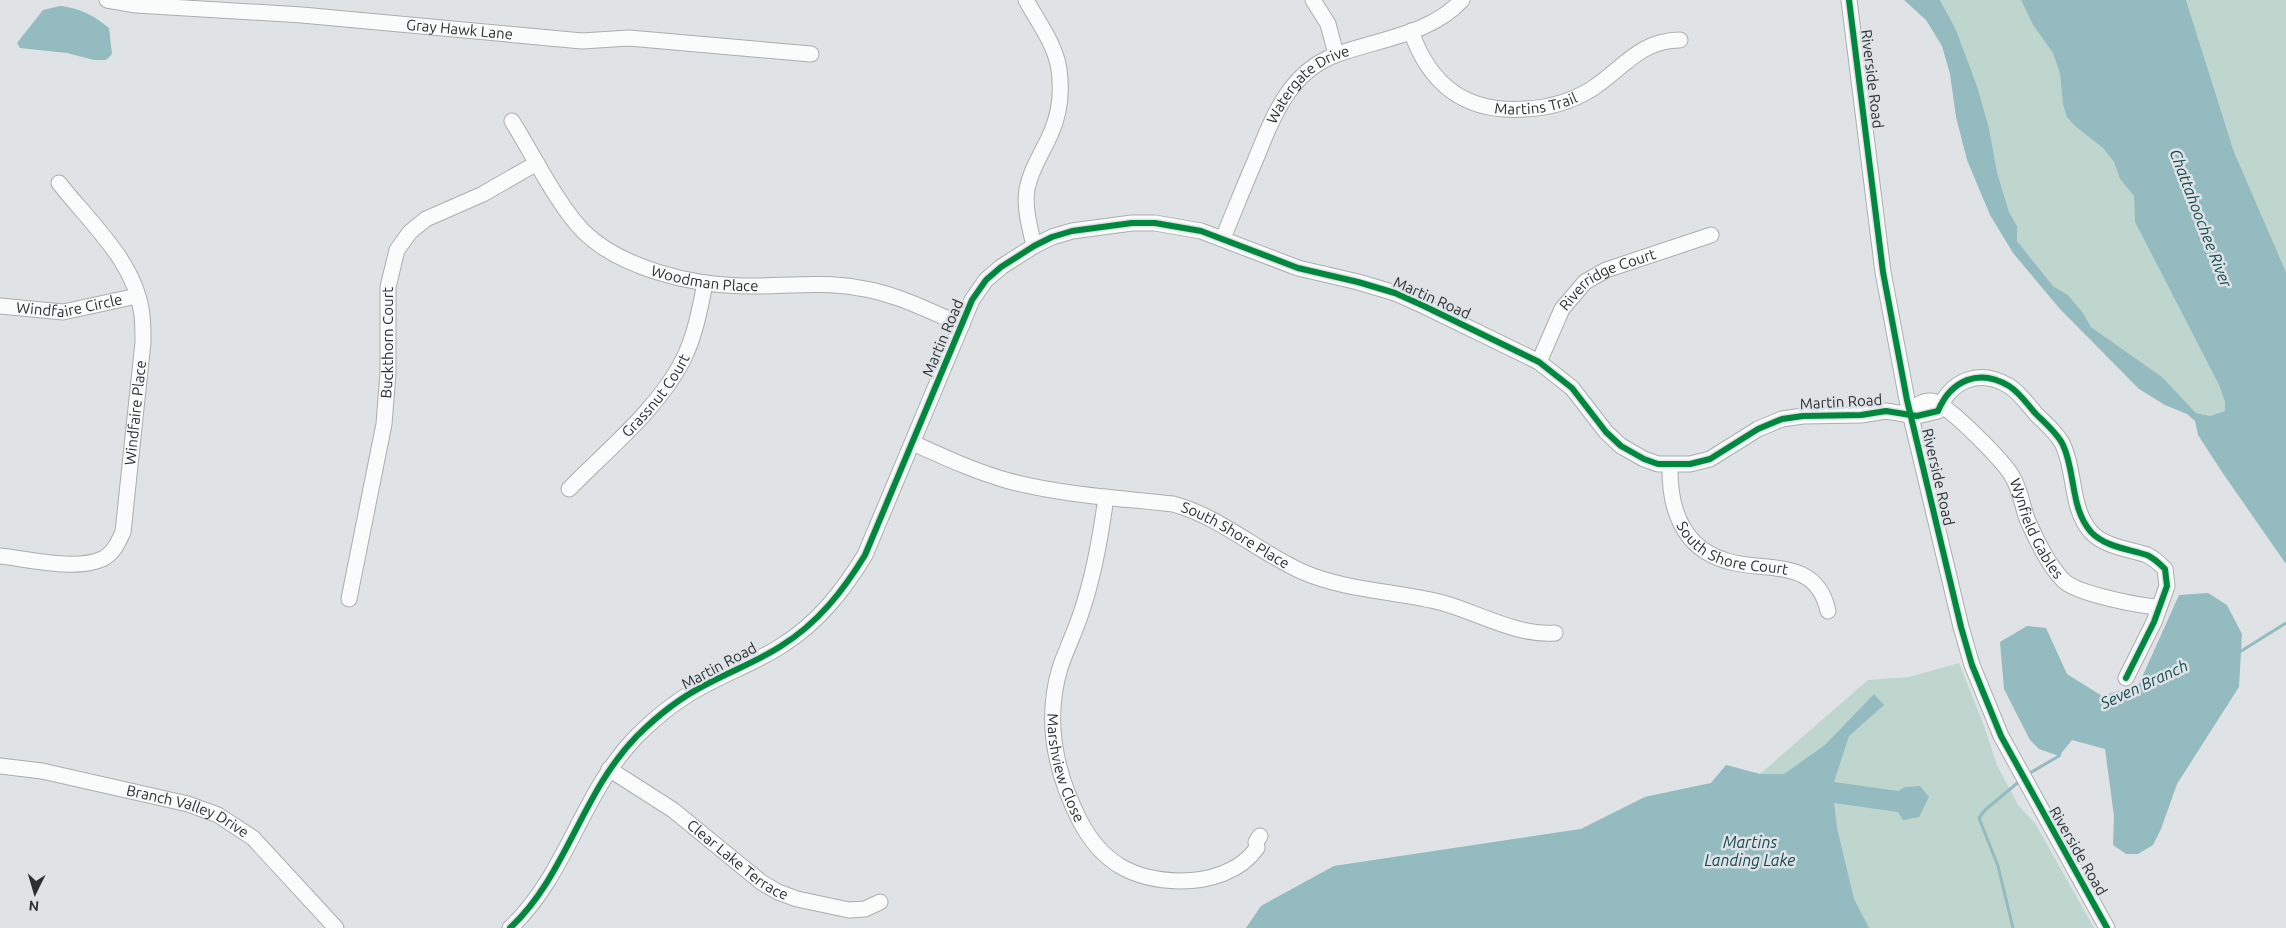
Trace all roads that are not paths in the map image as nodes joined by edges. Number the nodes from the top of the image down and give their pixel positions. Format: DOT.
graph roads {
  1 [pos="107,0"];
  2 [pos="1026,0"];
  3 [pos="1313,0"];
  4 [pos="1462,0"];
  5 [pos="1849,0"];
  6 [pos="1411,31"];
  7 [pos="1680,40"];
  8 [pos="811,54"];
  9 [pos="1336,54"];
  10 [pos="512,120"];
  11 [pos="537,163"];
  12 [pos="59,183"];
  13 [pos="1711,235"];
  14 [pos="1224,238"];
  15 [pos="1034,246"];
  16 [pos="705,282"];
  17 [pos="138,296"];
  18 [pos="0,306"];
  19 [pos="962,325"];
  20 [pos="1540,362"];
  21 [pos="1941,404"];
  22 [pos="1910,413"];
  23 [pos="912,443"];
  24 [pos="1670,465"];
  25 [pos="569,489"];
  26 [pos="1106,496"];
  27 [pos="0,556"];
  28 [pos="349,600"];
  29 [pos="2159,607"];
  30 [pos="1828,611"];
  31 [pos="1555,633"];
  32 [pos="2126,678"];
  33 [pos="0,766"];
  34 [pos="609,769"];
  35 [pos="1260,836"];
  36 [pos="880,902"];
  37 [pos="336,928"];
  38 [pos="510,928"];
  39 [pos="2107,928"];
  1 -- 8 [label="street, Gray Hawk Lane"];
  2 -- 15 [label="street"];
  3 -- 9 [label="street"];
  4 -- 6 [label="street, Watergate Drive"];
  5 -- 22 [label="street, Riverside Road"];
  6 -- 7 [label="street, Martins Trail"];
  6 -- 9 [label="street, Watergate Drive"];
  9 -- 14 [label="street, Watergate Drive"];
  10 -- 11 [label="street, Woodman Place"];
  11 -- 16 [label="street, Woodman Place"];
  11 -- 28 [label="street, Buckthorn Court"];
  12 -- 17 [label="street, Windfaire Place"];
  13 -- 20 [label="street, Riverridge Court"];
  14 -- 15 [label="street, Martin Road"];
  14 -- 20 [label="street, Martin Road"];
  15 -- 19 [label="street, Martin Road"];
  16 -- 19 [label="street, Woodman Place"];
  16 -- 25 [label="street, Grassnut Court"];
  17 -- 18 [label="street, Windfaire Circle"];
  17 -- 27 [label="street, Windfaire Place"];
  19 -- 23 [label="street, Martin Road"];
  20 -- 24 [label="street, Martin Road"];
  21 -- 22 [label="street"];
  21 -- 29 [label="street, Wynfield Gables"];
  21 -- 29 [label="street"];
  22 -- 24 [label="street, Martin Road"];
  22 -- 39 [label="street, Riverside Road"];
  23 -- 26 [label="street, South Shore Place"];
  23 -- 34 [label="street, Martin Road"];
  24 -- 30 [label="street, South Shore Court"];
  26 -- 31 [label="street, South Shore Place"];
  26 -- 35 [label="street, Marshview Close"];
  29 -- 32 [label="street"];
  33 -- 37 [label="street, Branch Valley Drive"];
  34 -- 36 [label="street, Clear Lake Terrace"];
  34 -- 38 [label="street, Martin Road"];
}
